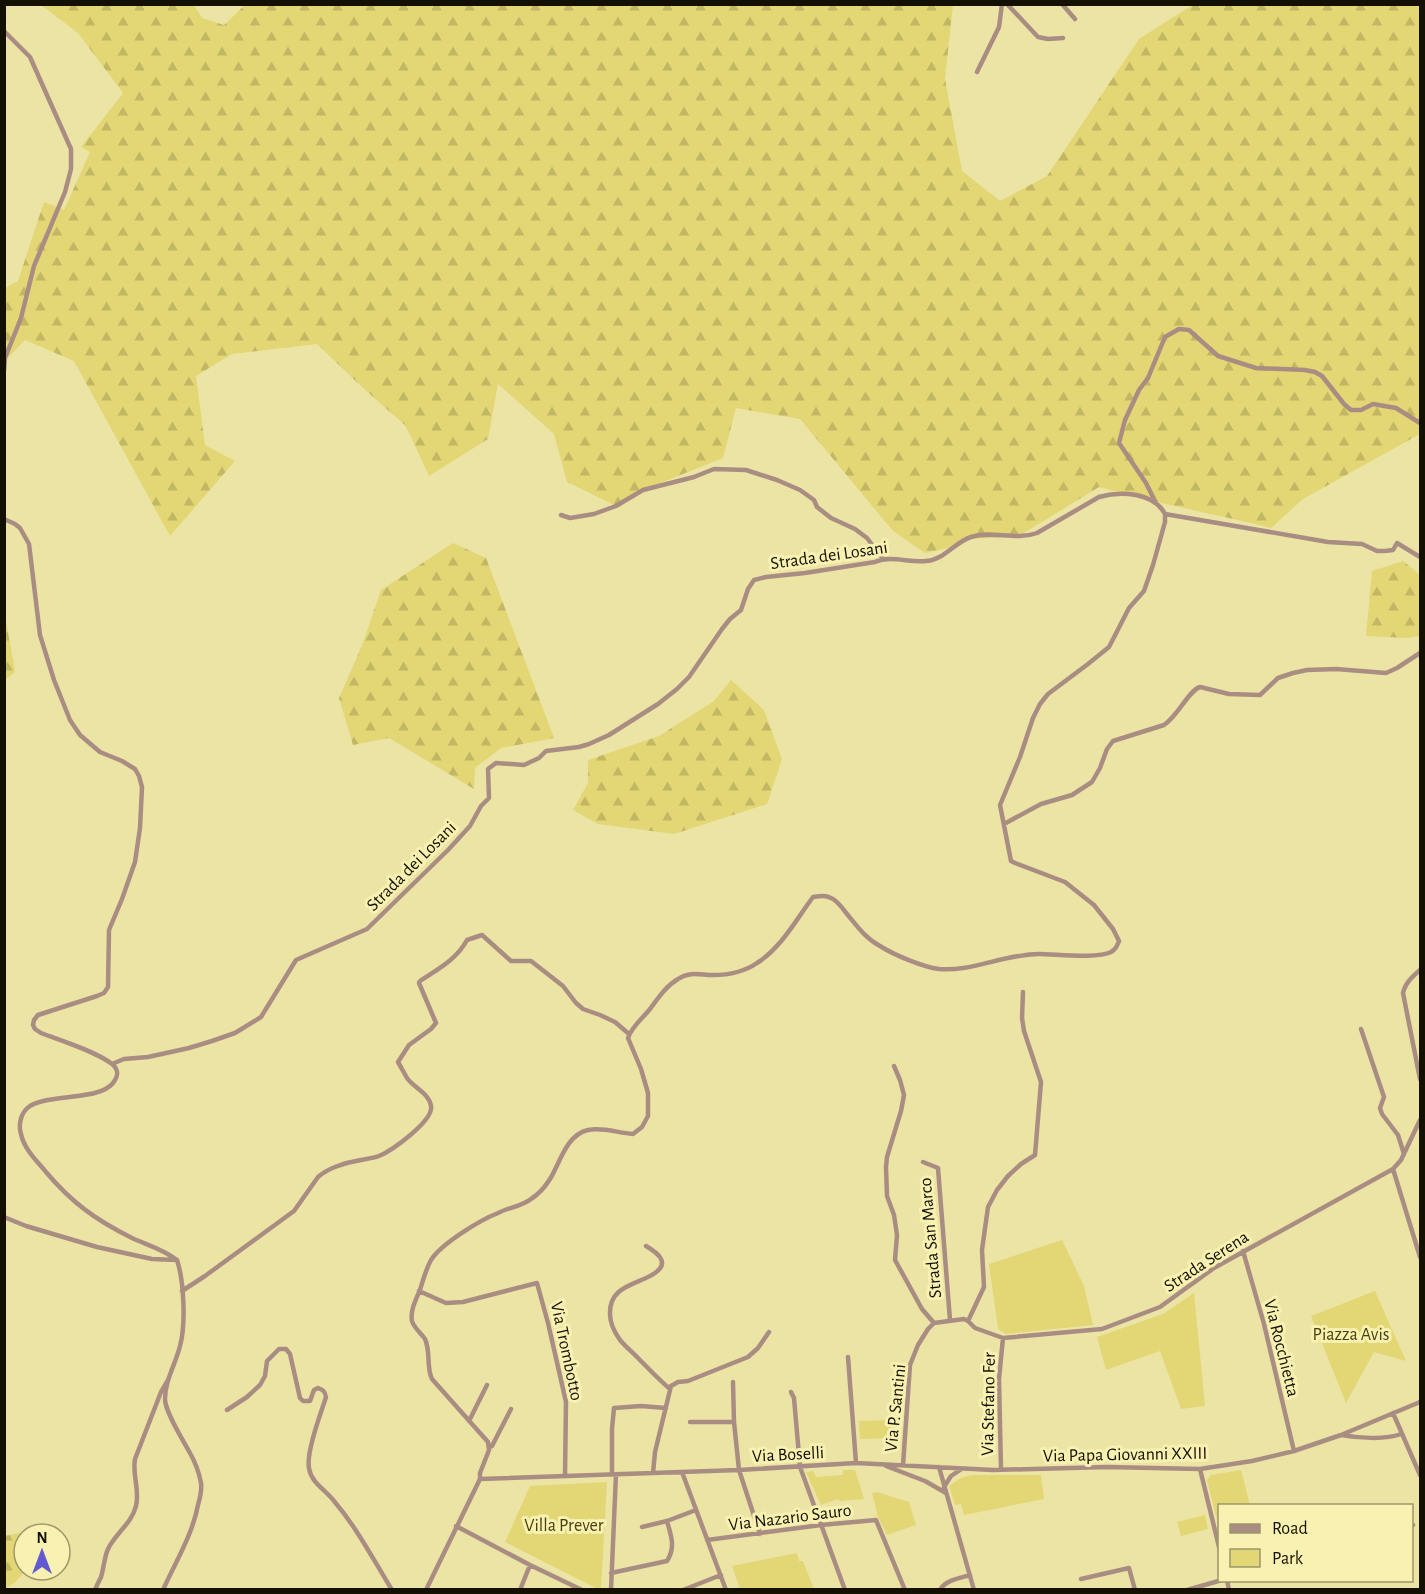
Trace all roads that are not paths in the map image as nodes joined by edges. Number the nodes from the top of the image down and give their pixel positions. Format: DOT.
graph roads {
  1 [pos="1002,4"];
  2 [pos="1006,4"];
  3 [pos="1062,4"];
  4 [pos="1075,19"];
  5 [pos="4,32"];
  6 [pos="1064,38"];
  7 [pos="977,72"];
  8 [pos="4,370"];
  9 [pos="1420,423"];
  10 [pos="1156,503"];
  11 [pos="1165,514"];
  12 [pos="561,515"];
  13 [pos="4,519"];
  14 [pos="1420,557"];
  15 [pos="883,559"];
  16 [pos="1420,653"];
  17 [pos="1004,824"];
  18 [pos="1420,970"];
  19 [pos="1023,992"];
  20 [pos="1361,1029"];
  21 [pos="629,1034"];
  22 [pos="112,1064"];
  23 [pos="894,1066"];
  24 [pos="1420,1080"];
  25 [pos="1420,1120"];
  26 [pos="1404,1154"];
  27 [pos="923,1162"];
  28 [pos="1393,1168"];
  29 [pos="4,1216"];
  30 [pos="646,1246"];
  31 [pos="1243,1251"];
  32 [pos="1420,1257"];
  33 [pos="177,1260"];
  34 [pos="182,1291"];
  35 [pos="419,1291"];
  36 [pos="950,1320"];
  37 [pos="968,1321"];
  38 [pos="934,1323"];
  39 [pos="769,1332"];
  40 [pos="1003,1338"];
  41 [pos="848,1357"];
  42 [pos="170,1375"];
  43 [pos="733,1382"];
  44 [pos="487,1385"];
  45 [pos="670,1389"];
  46 [pos="791,1392"];
  47 [pos="1420,1401"];
  48 [pos="666,1408"];
  49 [pos="511,1409"];
  50 [pos="227,1410"];
  51 [pos="1393,1413"];
  52 [pos="469,1420"];
  53 [pos="690,1422"];
  54 [pos="734,1422"];
  55 [pos="1401,1434"];
  56 [pos="1341,1435"];
  57 [pos="489,1447"];
  58 [pos="1294,1451"];
  59 [pos="856,1463"];
  60 [pos="881,1464"];
  61 [pos="903,1465"];
  62 [pos="800,1467"];
  63 [pos="939,1467"];
  64 [pos="963,1469"];
  65 [pos="1001,1469"];
  66 [pos="1200,1469"];
  67 [pos="739,1470"];
  68 [pos="682,1472"];
  69 [pos="653,1473"];
  70 [pos="614,1474"];
  71 [pos="1420,1475"];
  72 [pos="565,1476"];
  73 [pos="480,1479"];
  74 [pos="944,1487"];
  75 [pos="946,1493"];
  76 [pos="696,1510"];
  77 [pos="668,1521"];
  78 [pos="821,1525"];
  79 [pos="456,1526"];
  80 [pos="642,1527"];
  81 [pos="760,1533"];
  82 [pos="707,1540"];
  83 [pos="1218,1543"];
  84 [pos="530,1565"];
  85 [pos="611,1573"];
  86 [pos="721,1575"];
  87 [pos="970,1575"];
  88 [pos="1081,1579"];
  89 [pos="1221,1582"];
  90 [pos="95,1590"];
  91 [pos="163,1590"];
  92 [pos="392,1590"];
  93 [pos="426,1590"];
  94 [pos="520,1590"];
  95 [pos="582,1590"];
  96 [pos="611,1590"];
  97 [pos="683,1590"];
  98 [pos="726,1590"];
  99 [pos="845,1590"];
  100 [pos="904,1590"];
  101 [pos="940,1590"];
  102 [pos="974,1590"];
  103 [pos="1135,1590"];
  104 [pos="1187,1590"];
  1 -- 7 [label="street"];
  2 -- 6 [label="street"];
  3 -- 4 [label="street"];
  5 -- 8 [label="street"];
  9 -- 10 [label="street"];
  10 -- 11 [label="street"];
  10 -- 15 [label="street, Strada dei Losani"];
  11 -- 14 [label="street"];
  11 -- 17 [label="street"];
  12 -- 15 [label="street"];
  13 -- 22 [label="street"];
  15 -- 22 [label="street, Strada dei Losani"];
  16 -- 17 [label="street"];
  17 -- 21 [label="street"];
  18 -- 24 [label="street"];
  19 -- 37 [label="street"];
  20 -- 26 [label="street"];
  21 -- 34 [label="street"];
  21 -- 35 [label="street"];
  22 -- 33 [label="street"];
  23 -- 38 [label="street"];
  25 -- 26 [label="street, Strada Serena"];
  26 -- 28 [label="street, Strada Serena"];
  27 -- 36 [label="street, Strada San Marco"];
  28 -- 31 [label="street, Strada Serena"];
  28 -- 32 [label="street"];
  29 -- 33 [label="street"];
  30 -- 45 [label="street"];
  31 -- 40 [label="street, Strada Serena"];
  31 -- 58 [label="street, Via Rocchietta"];
  33 -- 34 [label="street"];
  34 -- 42 [label="street"];
  35 -- 52 [label="street"];
  35 -- 72 [label="street, Via Trombotto"];
  36 -- 37 [label="street"];
  36 -- 38 [label="street"];
  37 -- 40 [label="street"];
  38 -- 61 [label="street, Via P. Santini"];
  39 -- 45 [label="street"];
  40 -- 65 [label="street, Via Stefano Fer"];
  41 -- 59 [label="street"];
  42 -- 90 [label="street"];
  42 -- 91 [label="street"];
  43 -- 54 [label="street"];
  44 -- 52 [label="street"];
  45 -- 48 [label="street"];
  46 -- 62 [label="street"];
  47 -- 51 [label="street, Via Papa Giovanni XXIII"];
  48 -- 69 [label="street"];
  48 -- 70 [label="street"];
  49 -- 57 [label="street"];
  50 -- 92 [label="street"];
  51 -- 55 [label="street"];
  51 -- 56 [label="street, Via Papa Giovanni XXIII"];
  52 -- 57 [label="street"];
  53 -- 54 [label="street"];
  54 -- 67 [label="street"];
  55 -- 56 [label="street"];
  55 -- 71 [label="street"];
  56 -- 58 [label="street, Via Papa Giovanni XXIII"];
  57 -- 73 [label="street"];
  58 -- 66 [label="street, Via Papa Giovanni XXIII"];
  59 -- 60 [label="street, Via Boselli"];
  59 -- 62 [label="street, Via Boselli"];
  60 -- 61 [label="street, Via Boselli"];
  60 -- 75 [label="street"];
  61 -- 63 [label="street, Via Boselli"];
  62 -- 67 [label="street, Via Boselli"];
  62 -- 78 [label="street"];
  63 -- 64 [label="street, Via Boselli"];
  63 -- 74 [label="street"];
  64 -- 65 [label="street, Via Papa Giovanni XXIII"];
  64 -- 74 [label="street, Via Stefano Fer"];
  65 -- 66 [label="street, Via Papa Giovanni XXIII"];
  66 -- 83 [label="street"];
  67 -- 68 [label="street, Via Boselli"];
  67 -- 81 [label="street"];
  68 -- 69 [label="street, Via Boselli"];
  68 -- 76 [label="street"];
  69 -- 70 [label="street, Via Boselli"];
  70 -- 72 [label="street, Via Boselli"];
  70 -- 85 [label="street"];
  72 -- 73 [label="street, Via Boselli"];
  73 -- 79 [label="street"];
  74 -- 75 [label="street"];
  75 -- 87 [label="street"];
  76 -- 77 [label="street"];
  76 -- 82 [label="street"];
  77 -- 80 [label="street"];
  77 -- 85 [label="street"];
  78 -- 81 [label="street, Via Nazario Sauro"];
  78 -- 99 [label="street"];
  78 -- 100 [label="street, Via Nazario Sauro"];
  79 -- 84 [label="street"];
  79 -- 93 [label="street"];
  81 -- 82 [label="street, Via Nazario Sauro"];
  82 -- 86 [label="street"];
  84 -- 94 [label="street"];
  84 -- 95 [label="street"];
  85 -- 96 [label="street"];
  86 -- 97 [label="street"];
  86 -- 98 [label="street"];
  87 -- 101 [label="street"];
  87 -- 102 [label="street"];
  88 -- 103 [label="street"];
  89 -- 104 [label="street"];
}
